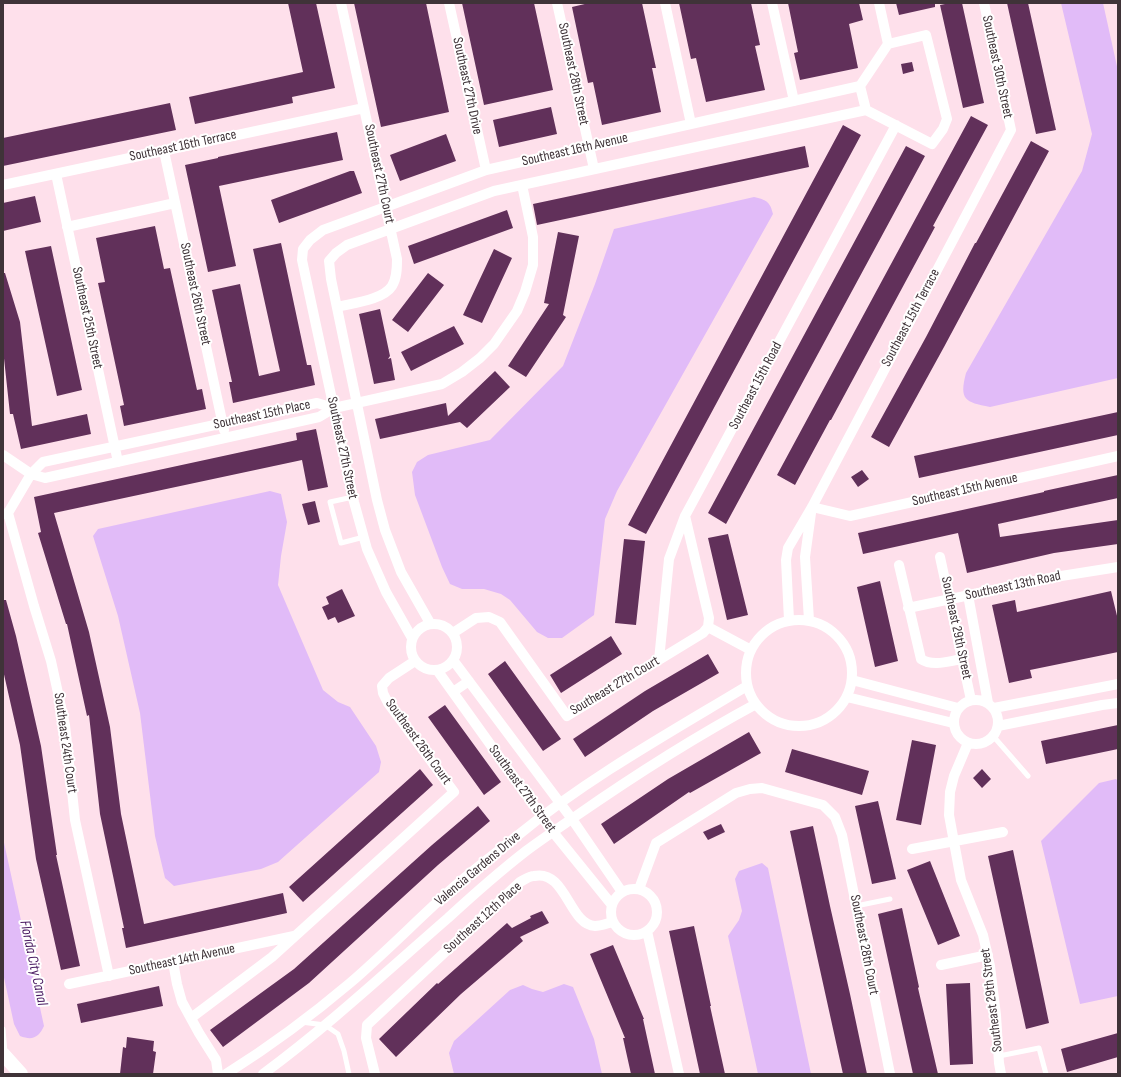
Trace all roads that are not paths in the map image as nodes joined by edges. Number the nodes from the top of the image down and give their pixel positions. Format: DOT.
graph roads {
  1 [pos="342,3"];
  2 [pos="449,3"];
  3 [pos="558,3"];
  4 [pos="665,3"];
  5 [pos="772,3"];
  6 [pos="879,3"];
  7 [pos="984,3"];
  8 [pos="888,44"];
  9 [pos="860,86"];
  10 [pos="794,101"];
  11 [pos="364,108"];
  12 [pos="866,110"];
  13 [pos="691,124"];
  14 [pos="896,125"];
  15 [pos="1011,130"];
  16 [pos="589,147"];
  17 [pos="164,150"];
  18 [pos="594,169"];
  19 [pos="486,170"];
  20 [pos="56,174"];
  21 [pos="3,185"];
  22 [pos="522,185"];
  23 [pos="175,203"];
  24 [pos="385,207"];
  25 [pos="67,227"];
  26 [pos="391,229"];
  27 [pos="303,249"];
  28 [pos="329,261"];
  29 [pos="337,307"];
  30 [pos="357,403"];
  31 [pos="334,408"];
  32 [pos="222,424"];
  33 [pos="225,438"];
  34 [pos="114,447"];
  35 [pos="3,454"];
  36 [pos="1118,456"];
  37 [pos="118,462"];
  38 [pos="31,474"];
  39 [pos="353,497"];
  40 [pos="812,507"];
  41 [pos="5,513"];
  42 [pos="685,516"];
  43 [pos="364,537"];
  44 [pos="788,548"];
  45 [pos="805,557"];
  46 [pos="940,557"];
  47 [pos="899,565"];
  48 [pos="1118,567"];
  49 [pos="968,595"];
  50 [pos="949,599"];
  51 [pos="908,608"];
  52 [pos="789,620"];
  53 [pos="809,620"];
  54 [pos="430,623"];
  55 [pos="708,627"];
  56 [pos="452,633"];
  57 [pos="412,638"];
  58 [pos="751,650"];
  59 [pos="962,659"];
  60 [pos="453,660"];
  61 [pos="659,660"];
  62 [pos="415,661"];
  63 [pos="437,670"];
  64 [pos="852,680"];
  65 [pos="469,681"];
  66 [pos="1118,684"];
  67 [pos="747,686"];
  68 [pos="453,692"];
  69 [pos="847,697"];
  70 [pos="971,700"];
  71 [pos="1118,703"];
  72 [pos="756,704"];
  73 [pos="991,706"];
  74 [pos="958,708"];
  75 [pos="953,723"];
  76 [pos="998,726"];
  77 [pos="994,736"];
  78 [pos="968,743"];
  79 [pos="1028,776"];
  80 [pos="560,804"];
  81 [pos="542,817"];
  82 [pos="572,819"];
  83 [pos="553,832"];
  84 [pos="1003,832"];
  85 [pos="954,841"];
  86 [pos="912,848"];
  87 [pos="639,889"];
  88 [pos="622,892"];
  89 [pos="890,899"];
  90 [pos="612,905"];
  91 [pos="856,906"];
  92 [pos="613,922"];
  93 [pos="648,931"];
  94 [pos="295,936"];
  95 [pos="988,955"];
  96 [pos="173,962"];
  97 [pos="942,965"];
  98 [pos="109,976"];
  99 [pos="69,984"];
  100 [pos="191,1018"];
  101 [pos="300,1022"];
  102 [pos="325,1025"];
  103 [pos="3,1030"];
  104 [pos="4,1056"];
  105 [pos="999,1056"];
  106 [pos="21,1074"];
  107 [pos="218,1074"];
  108 [pos="226,1074"];
  109 [pos="263,1074"];
  110 [pos="349,1074"];
  111 [pos="375,1074"];
  112 [pos="679,1074"];
  113 [pos="890,1074"];
  114 [pos="1001,1074"];
  115 [pos="1046,1074"];
  1 -- 11 [label="street, Southeast 27th Court"];
  2 -- 19 [label="street, Southeast 27th Drive"];
  3 -- 16 [label="street, Southeast 28th Street"];
  4 -- 13 [label="street"];
  5 -- 10 [label="street"];
  6 -- 8 [label="street"];
  7 -- 15 [label="street, Southeast 30th Street"];
  8 -- 9 [label="street"];
  8 -- 14 [label="street"];
  9 -- 10 [label="street, Southeast 16th Avenue"];
  9 -- 12 [label="street"];
  10 -- 13 [label="street, Southeast 16th Avenue"];
  11 -- 17 [label="street, Southeast 16th Terrace"];
  11 -- 24 [label="street, Southeast 27th Court"];
  12 -- 14 [label="street"];
  12 -- 18 [label="street, Southeast 16th Avenue"];
  13 -- 16 [label="street, Southeast 16th Avenue"];
  14 -- 42 [label="street, Southeast 15th Road"];
  15 -- 40 [label="street, Southeast 15th Terrace"];
  16 -- 18 [label="street, Southeast 28th Street"];
  16 -- 19 [label="street, Southeast 16th Avenue"];
  17 -- 20 [label="street, Southeast 16th Terrace"];
  17 -- 23 [label="street, Southeast 26th Street"];
  18 -- 22 [label="street, Southeast 16th Avenue"];
  19 -- 24 [label="street, Southeast 16th Avenue"];
  20 -- 21 [label="street, Southeast 16th Terrace"];
  20 -- 25 [label="street, Southeast 25th Street"];
  22 -- 26 [label="street, Southeast 16th Avenue"];
  22 -- 30 [label="street"];
  23 -- 25 [label="street"];
  23 -- 32 [label="street, Southeast 26th Street"];
  24 -- 26 [label="street, Southeast 27th Court"];
  24 -- 27 [label="street, Southeast 16th Avenue"];
  25 -- 34 [label="street, Southeast 25th Street"];
  26 -- 28 [label="street, Southeast 16th Avenue"];
  26 -- 29 [label="street, Southeast 27th Court"];
  27 -- 31 [label="street, Southeast 27th Street"];
  28 -- 29 [label="street, Southeast 27th Street"];
  29 -- 30 [label="street, Southeast 27th Street"];
  30 -- 31 [label="street"];
  30 -- 54 [label="street, Southeast 27th Street"];
  31 -- 32 [label="street, Southeast 15th Place"];
  31 -- 33 [label="street, Southeast 15th Place"];
  31 -- 39 [label="street, Southeast 27th Street"];
  32 -- 33 [label="street, Southeast 26th Street"];
  32 -- 34 [label="street, Southeast 15th Place"];
  33 -- 37 [label="street, Southeast 15th Place"];
  34 -- 37 [label="street, Southeast 25th Street"];
  34 -- 38 [label="street, Southeast 15th Place"];
  35 -- 38 [label="street"];
  36 -- 40 [label="street, Southeast 15th Avenue"];
  37 -- 38 [label="street, Southeast 15th Place"];
  38 -- 41 [label="street, Southeast 24th Court"];
  39 -- 43 [label="street, Southeast 27th Street"];
  39 -- 43 [label="lane"];
  40 -- 44 [label="street, Southeast 15th Terrace"];
  40 -- 45 [label="street, Southeast 15th Terrace"];
  41 -- 98 [label="street, Southeast 24th Court"];
  42 -- 55 [label="street"];
  42 -- 61 [label="street, Southeast 15th Road"];
  43 -- 57 [label="street, Southeast 27th Street"];
  44 -- 45 [label="street"];
  44 -- 52 [label="street, Southeast 15th Terrace"];
  45 -- 53 [label="street, Southeast 15th Terrace"];
  46 -- 50 [label="street, Southeast 29th Street"];
  47 -- 51 [label="street"];
  48 -- 49 [label="street, Southeast 13th Road"];
  49 -- 50 [label="street, Southeast 13th Road"];
  49 -- 73 [label="street, Southeast 29th Street"];
  50 -- 51 [label="street, Southeast 13th Road"];
  50 -- 59 [label="street, Southeast 29th Street"];
  51 -- 59 [label="street"];
  52 -- 53 [label="street"];
  52 -- 58 [label="street"];
  53 -- 64 [label="street"];
  54 -- 56 [label="street"];
  54 -- 57 [label="street"];
  55 -- 58 [label="street"];
  55 -- 61 [label="street, Southeast 27th Court"];
  56 -- 60 [label="street"];
  56 -- 61 [label="street, Southeast 27th Court"];
  57 -- 62 [label="street"];
  58 -- 67 [label="street"];
  59 -- 70 [label="street, Southeast 29th Street"];
  60 -- 63 [label="street"];
  60 -- 65 [label="street, Southeast 27th Street"];
  62 -- 63 [label="street"];
  62 -- 94 [label="street, Southeast 26th Court"];
  63 -- 68 [label="street, Southeast 27th Street"];
  64 -- 69 [label="street"];
  64 -- 74 [label="street"];
  65 -- 68 [label="street"];
  65 -- 80 [label="street, Southeast 27th Street"];
  66 -- 73 [label="street"];
  67 -- 72 [label="street"];
  67 -- 80 [label="street, Valencia Gardens Drive"];
  68 -- 81 [label="street, Southeast 27th Street"];
  69 -- 72 [label="street"];
  69 -- 75 [label="street"];
  70 -- 73 [label="street"];
  70 -- 74 [label="street"];
  71 -- 76 [label="street"];
  72 -- 82 [label="street, Valencia Gardens Drive"];
  73 -- 76 [label="street"];
  74 -- 75 [label="street"];
  75 -- 78 [label="street"];
  76 -- 77 [label="street"];
  77 -- 78 [label="street"];
  77 -- 79 [label="lane"];
  78 -- 85 [label="street, Southeast 29th Street"];
  80 -- 81 [label="street, Valencia Gardens Drive"];
  80 -- 82 [label="street, Southeast 27th Street"];
  81 -- 83 [label="street, Southeast 27th Street"];
  81 -- 101 [label="street, Valencia Gardens Drive"];
  82 -- 83 [label="street, Valencia Gardens Drive"];
  82 -- 88 [label="street, Southeast 27th Street"];
  83 -- 90 [label="street, Southeast 27th Street"];
  83 -- 102 [label="street, Valencia Gardens Drive"];
  84 -- 85 [label="street"];
  85 -- 86 [label="street"];
  85 -- 95 [label="street, Southeast 29th Street"];
  87 -- 88 [label="street"];
  87 -- 91 [label="street, Southeast 28th Court"];
  87 -- 93 [label="street"];
  88 -- 90 [label="street"];
  89 -- 91 [label="lane"];
  90 -- 92 [label="street"];
  91 -- 113 [label="street, Southeast 28th Court"];
  92 -- 93 [label="street"];
  92 -- 111 [label="street, Southeast 12th Place"];
  93 -- 112 [label="street"];
  94 -- 96 [label="street, Southeast 14th Avenue"];
  94 -- 100 [label="street"];
  95 -- 97 [label="street"];
  95 -- 105 [label="street, Southeast 29th Street"];
  96 -- 98 [label="street, Southeast 14th Avenue"];
  96 -- 100 [label="street"];
  98 -- 99 [label="street, Southeast 14th Avenue"];
  100 -- 107 [label="street"];
  101 -- 102 [label="lane"];
  101 -- 108 [label="street, Valencia Gardens Drive"];
  102 -- 109 [label="street, Valencia Gardens Drive"];
  102 -- 110 [label="lane"];
  103 -- 104 [label="lane"];
  104 -- 106 [label="main road"];
  105 -- 114 [label="street, Southeast 29th Street"];
  105 -- 115 [label="lane"];
}
